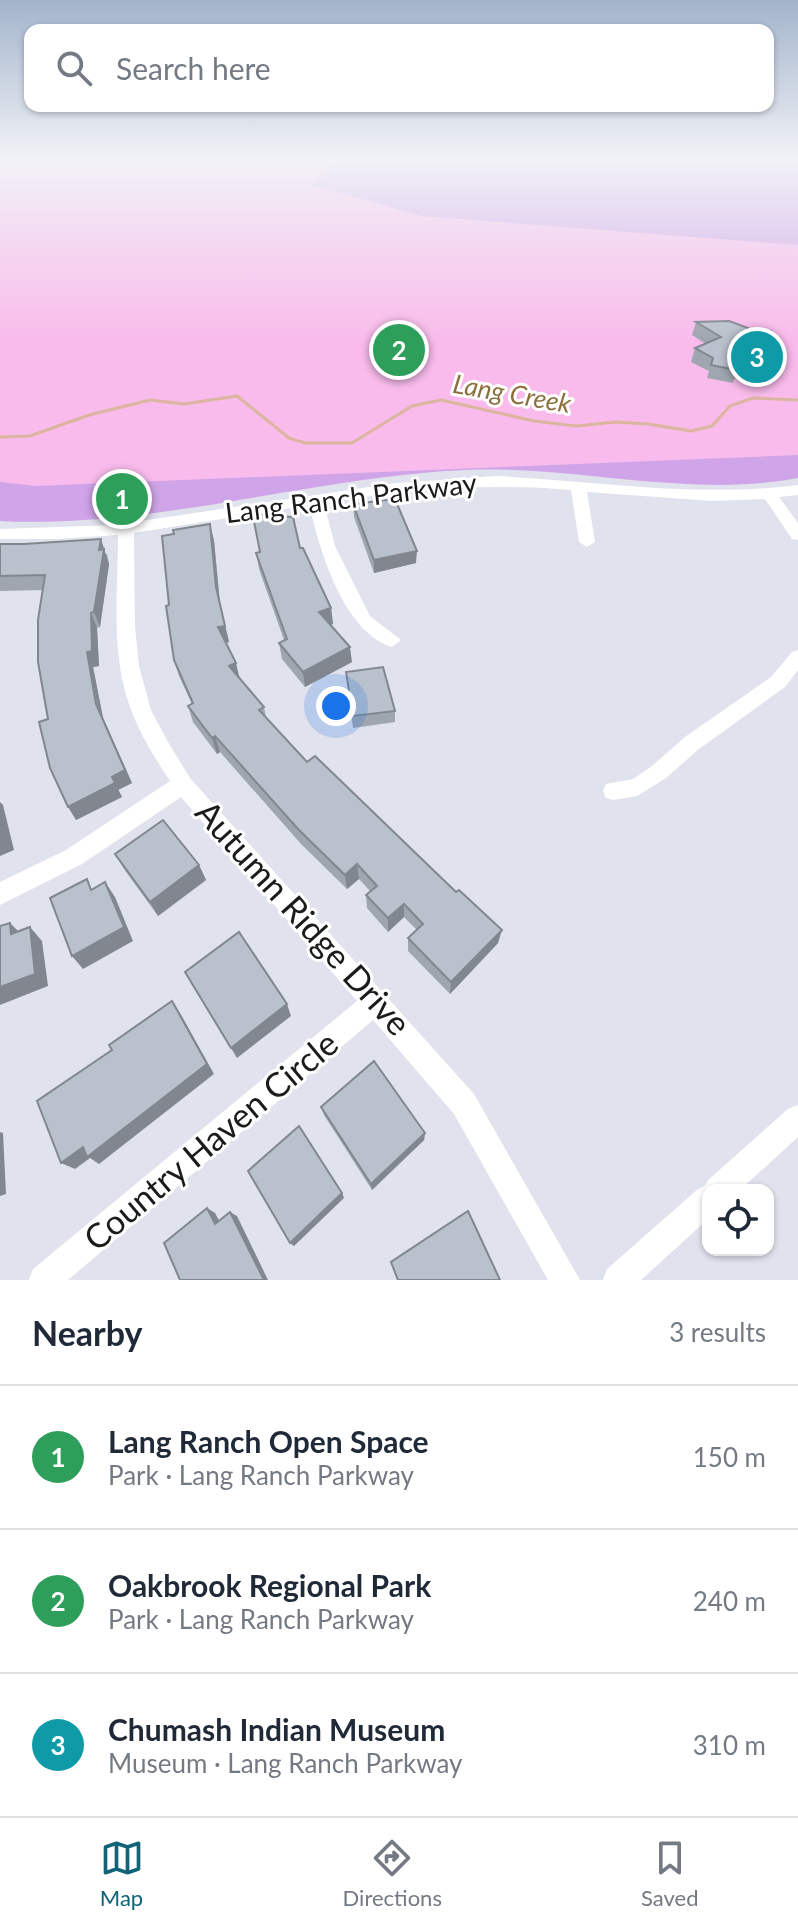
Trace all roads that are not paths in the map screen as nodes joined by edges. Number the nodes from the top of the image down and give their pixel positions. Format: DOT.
graph roads {
  1 [pos="578,484"];
  2 [pos="798,490"];
  3 [pos="770,495"];
  4 [pos="315,499"];
  5 [pos="126,528"];
  6 [pos="0,534"];
  7 [pos="798,535"];
  8 [pos="587,542"];
  9 [pos="392,640"];
  10 [pos="798,657"];
  11 [pos="183,784"];
  12 [pos="613,791"];
  13 [pos="0,894"];
  14 [pos="376,1001"];
  15 [pos="798,1119"];
  16 [pos="725,1184"];
  17 [pos="702,1204"];
  18 [pos="44,1280"];
  19 [pos="565,1280"];
  20 [pos="618,1280"];
  1 -- 3 [label="street, Lang Ranch Parkway"];
  1 -- 4 [label="street, Lang Ranch Parkway"];
  1 -- 8 [label="street"];
  2 -- 3 [label="street, Lang Ranch Parkway"];
  3 -- 7 [label="street"];
  4 -- 5 [label="street, Lang Ranch Parkway"];
  4 -- 9 [label="street"];
  5 -- 6 [label="street, Lang Ranch Parkway"];
  5 -- 11 [label="street, Autumn Ridge Drive"];
  10 -- 12 [label="street"];
  11 -- 13 [label="street"];
  11 -- 14 [label="street, Autumn Ridge Drive"];
  14 -- 18 [label="street, Country Haven Circle"];
  14 -- 19 [label="street, Autumn Ridge Drive"];
  15 -- 16 [label="street"];
  17 -- 20 [label="street"];
}
